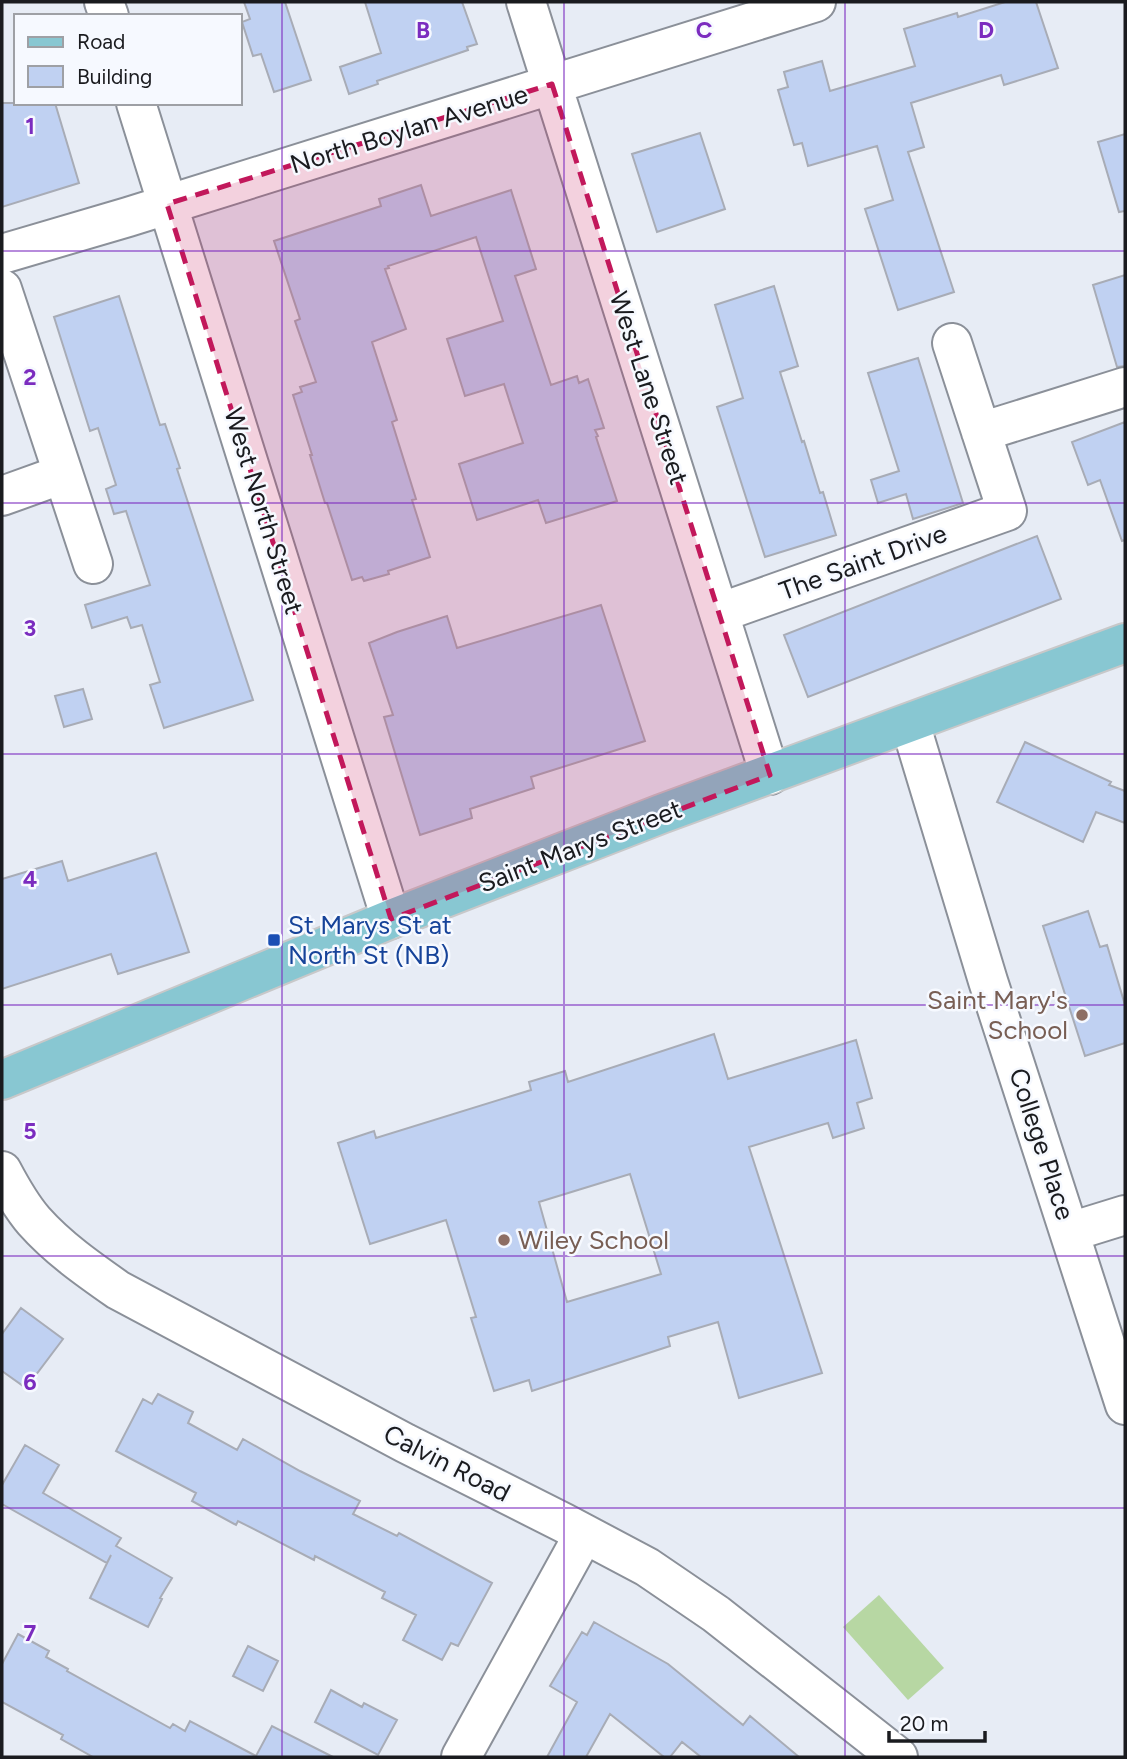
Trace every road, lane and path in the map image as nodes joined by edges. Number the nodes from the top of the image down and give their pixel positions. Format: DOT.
graph roads {
  1 [pos="526,2"];
  2 [pos="816,2"];
  3 [pos="552,84"];
  4 [pos="137,105"];
  5 [pos="167,204"];
  6 [pos="2,254"];
  7 [pos="2,289"];
  8 [pos="952,343"];
  9 [pos="1125,387"];
  10 [pos="981,432"];
  11 [pos="63,474"];
  12 [pos="2,496"];
  13 [pos="93,564"];
  14 [pos="719,613"];
  15 [pos="1125,643"];
  16 [pos="910,723"];
  17 [pos="771,775"];
  18 [pos="391,919"];
  19 [pos="2,1080"];
  20 [pos="2,1171"];
  21 [pos="1125,1214"];
  22 [pos="1070,1231"];
  23 [pos="1125,1405"];
  24 [pos="584,1534"];
  25 [pos="461,1757"];
  26 [pos="898,1757"];
  1 -- 3 [label="street, West Lane Street"];
  2 -- 3 [label="street, North Boylan Avenue"];
  3 -- 5 [label="street, North Boylan Avenue"];
  3 -- 14 [label="street, West Lane Street"];
  4 -- 5 [label="street, West North Street"];
  5 -- 6 [label="street, North Boylan Avenue"];
  5 -- 18 [label="street, West North Street"];
  7 -- 11 [label="street"];
  8 -- 10 [label="street"];
  9 -- 10 [label="street"];
  10 -- 14 [label="street, The Saint Drive"];
  11 -- 12 [label="street"];
  11 -- 13 [label="street"];
  14 -- 17 [label="street, West Lane Street"];
  15 -- 16 [label="main road, Saint Marys Street"];
  16 -- 17 [label="main road, Saint Marys Street"];
  16 -- 22 [label="street, College Place"];
  17 -- 18 [label="main road, Saint Marys Street"];
  18 -- 19 [label="main road, Saint Marys Street"];
  20 -- 24 [label="street, Calvin Road"];
  21 -- 22 [label="street"];
  22 -- 23 [label="street, College Place"];
  24 -- 25 [label="street"];
  24 -- 26 [label="street, Calvin Road"];
}
